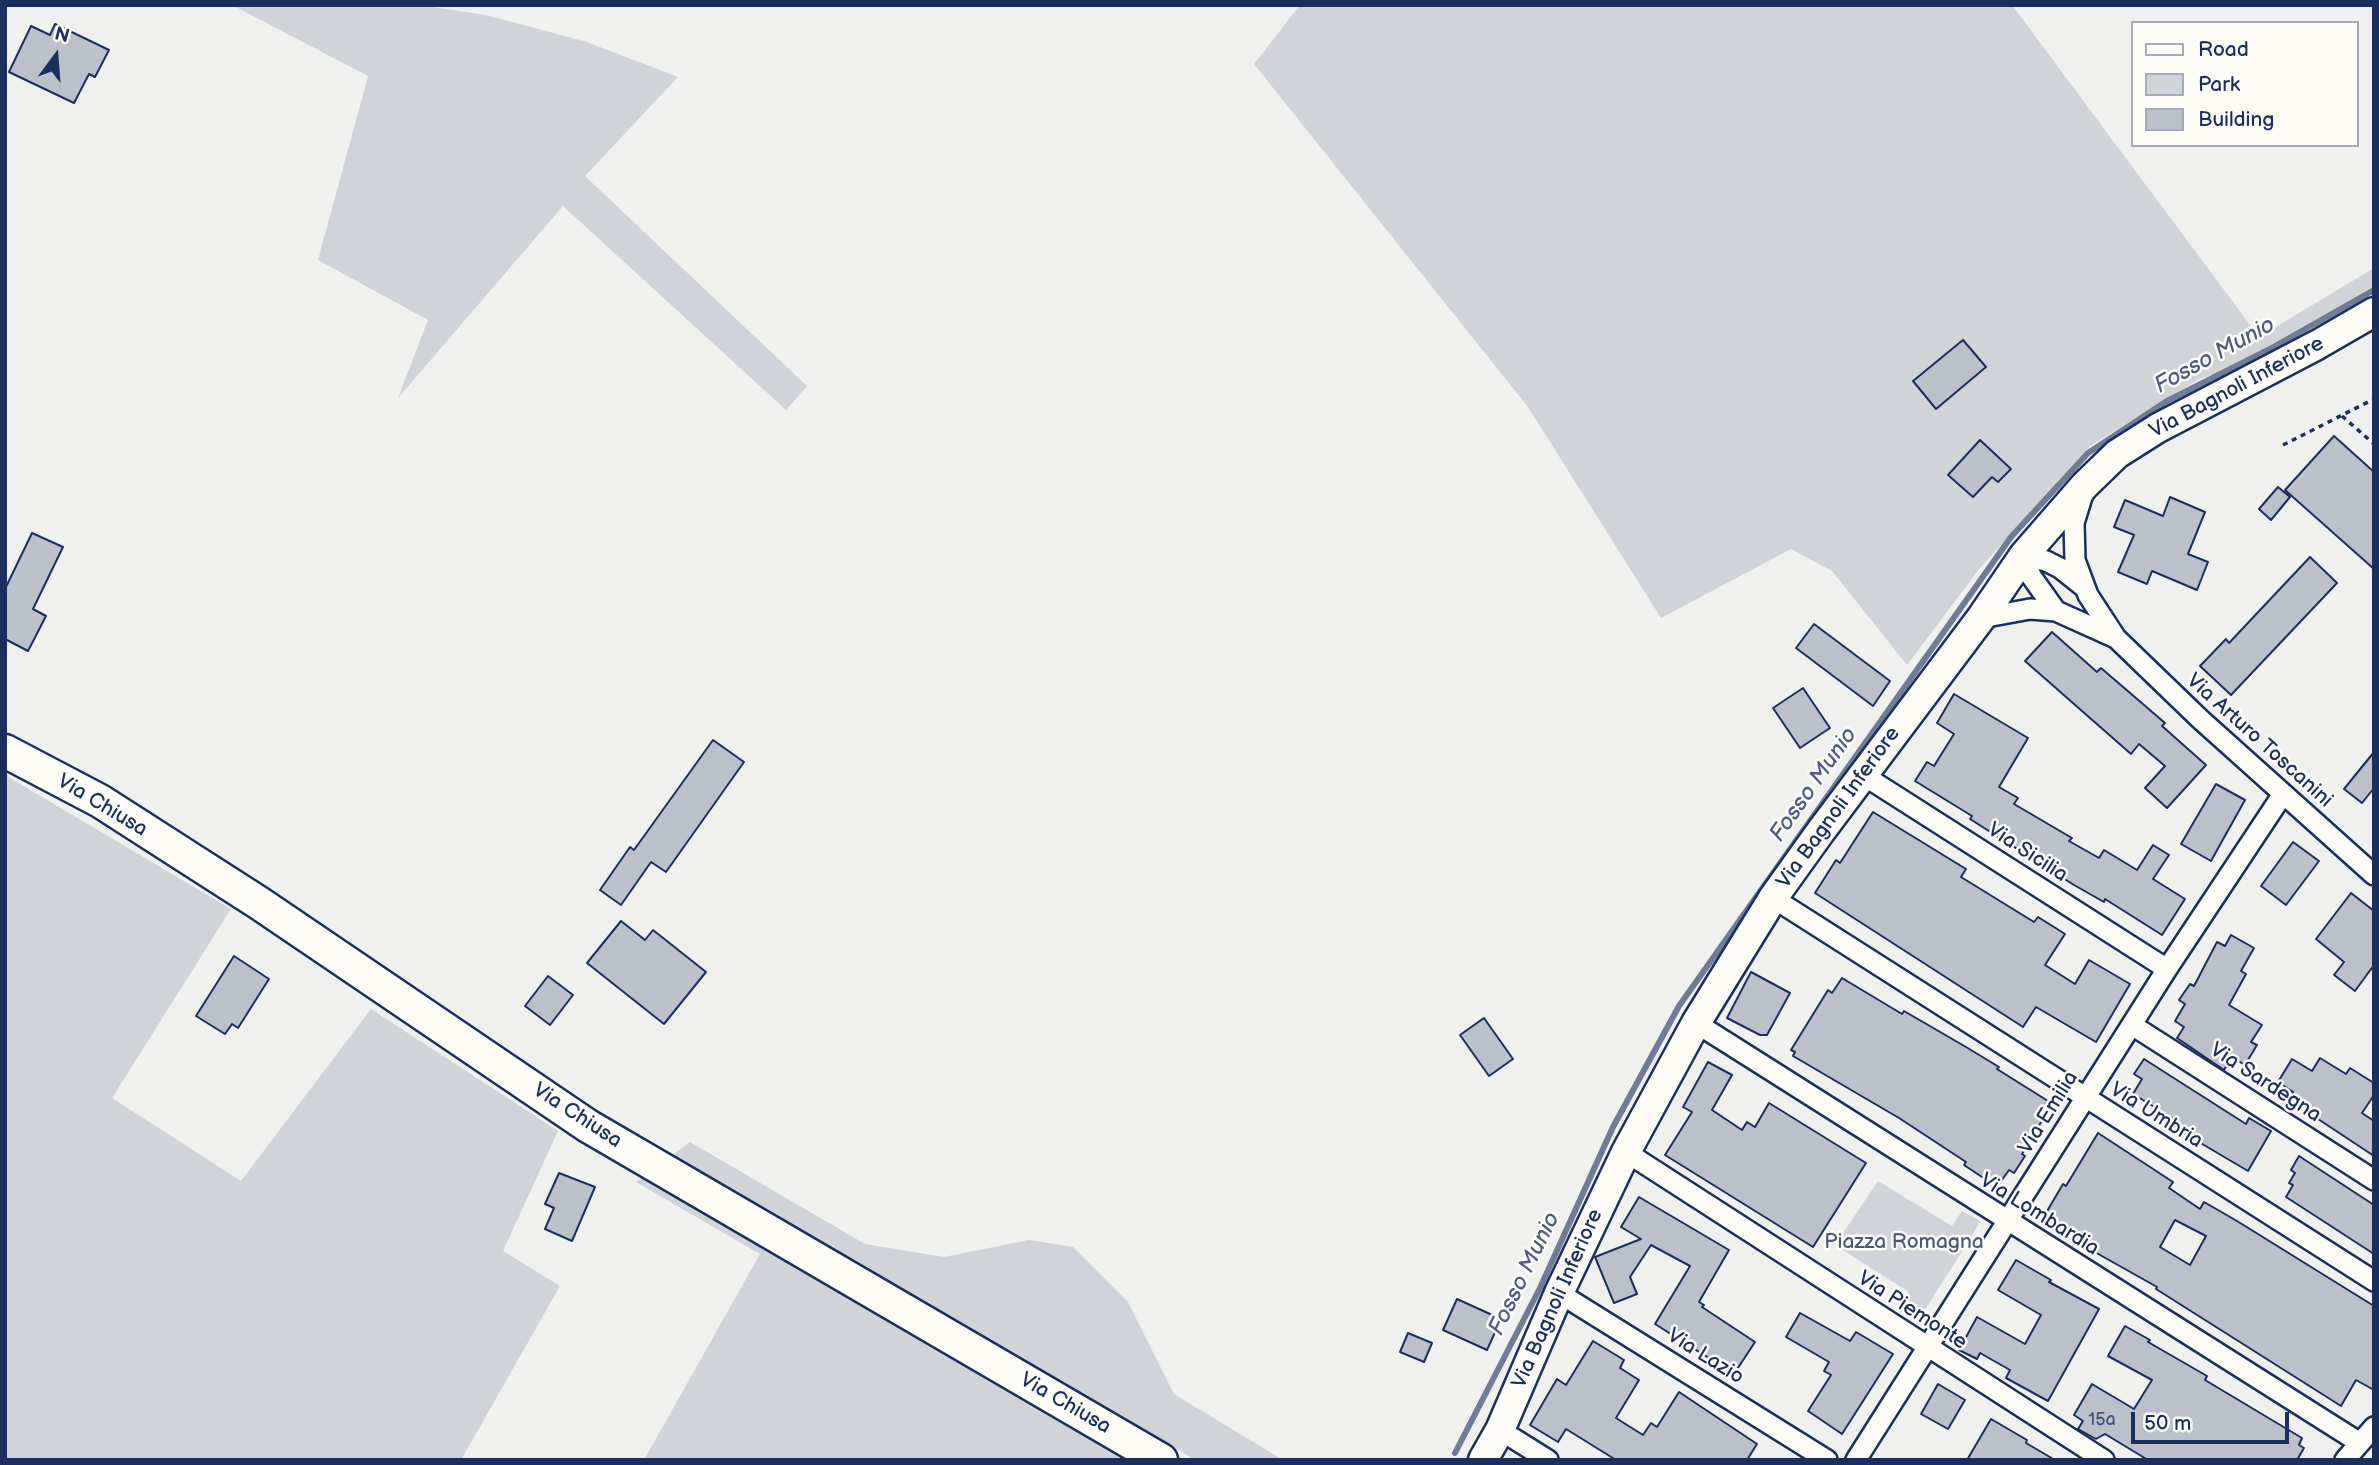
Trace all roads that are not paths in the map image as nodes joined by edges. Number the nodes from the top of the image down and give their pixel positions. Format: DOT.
graph roads {
  1 [pos="2374,312"];
  2 [pos="2085,485"];
  3 [pos="2024,555"];
  4 [pos="2085,588"];
  5 [pos="2056,611"];
  6 [pos="1981,618"];
  7 [pos="2116,638"];
  8 [pos="5,751"];
  9 [pos="1863,775"];
  10 [pos="2283,793"];
  11 [pos="2374,875"];
  12 [pos="1773,898"];
  13 [pos="2166,969"];
  14 [pos="1696,1023"];
  15 [pos="2132,1025"];
  16 [pos="2085,1098"];
  17 [pos="1626,1152"];
  18 [pos="2374,1180"];
  19 [pos="2007,1222"];
  20 [pos="2374,1281"];
  21 [pos="1559,1293"];
  22 [pos="1927,1348"];
  23 [pos="2374,1427"];
  24 [pos="1500,1430"];
  25 [pos="2360,1443"];
  26 [pos="1161,1460"];
  27 [pos="1483,1460"];
  28 [pos="1548,1460"];
  29 [pos="1827,1460"];
  30 [pos="1856,1460"];
  31 [pos="2104,1460"];
  32 [pos="2345,1460"];
  1 -- 2 [label="street, Via Bagnoli Inferiore"];
  2 -- 3 [label="street, Via Bagnoli Inferiore"];
  2 -- 4 [label="street, Via Arturo Toscanini"];
  3 -- 4 [label="street"];
  3 -- 5 [label="street"];
  3 -- 6 [label="street, Via Bagnoli Inferiore"];
  4 -- 7 [label="street, Via Arturo Toscanini"];
  5 -- 6 [label="street, Via Arturo Toscanini"];
  5 -- 7 [label="street, Via Arturo Toscanini"];
  6 -- 9 [label="street, Via Bagnoli Inferiore"];
  7 -- 10 [label="street, Via Arturo Toscanini"];
  8 -- 26 [label="main road, Via Chiusa"];
  9 -- 12 [label="street, Via Bagnoli Inferiore"];
  9 -- 13 [label="street, Via Sicilia"];
  10 -- 11 [label="street, Via Arturo Toscanini"];
  10 -- 13 [label="street, Via Emilia"];
  12 -- 14 [label="street, Via Bagnoli Inferiore"];
  12 -- 16 [label="street, Via Umbria"];
  13 -- 15 [label="street, Via Emilia"];
  14 -- 17 [label="street, Via Bagnoli Inferiore"];
  14 -- 19 [label="street, Via Lombardia"];
  15 -- 16 [label="street, Via Emilia"];
  15 -- 18 [label="street, Via Sardegna"];
  16 -- 19 [label="street, Via Emilia"];
  16 -- 20 [label="street, Via Umbria"];
  17 -- 21 [label="street, Via Bagnoli Inferiore"];
  17 -- 22 [label="street, Via Piemonte"];
  19 -- 22 [label="street, Via Emilia"];
  19 -- 25 [label="street, Via Lombardia"];
  21 -- 24 [label="street, Via Bagnoli Inferiore"];
  21 -- 29 [label="street, Via Lazio"];
  22 -- 30 [label="street, Via Emilia"];
  22 -- 31 [label="street, Via Piemonte"];
  23 -- 25 [label="street"];
  24 -- 27 [label="street, Via Bagnoli Inferiore"];
  24 -- 28 [label="street"];
  25 -- 32 [label="street"];
}
